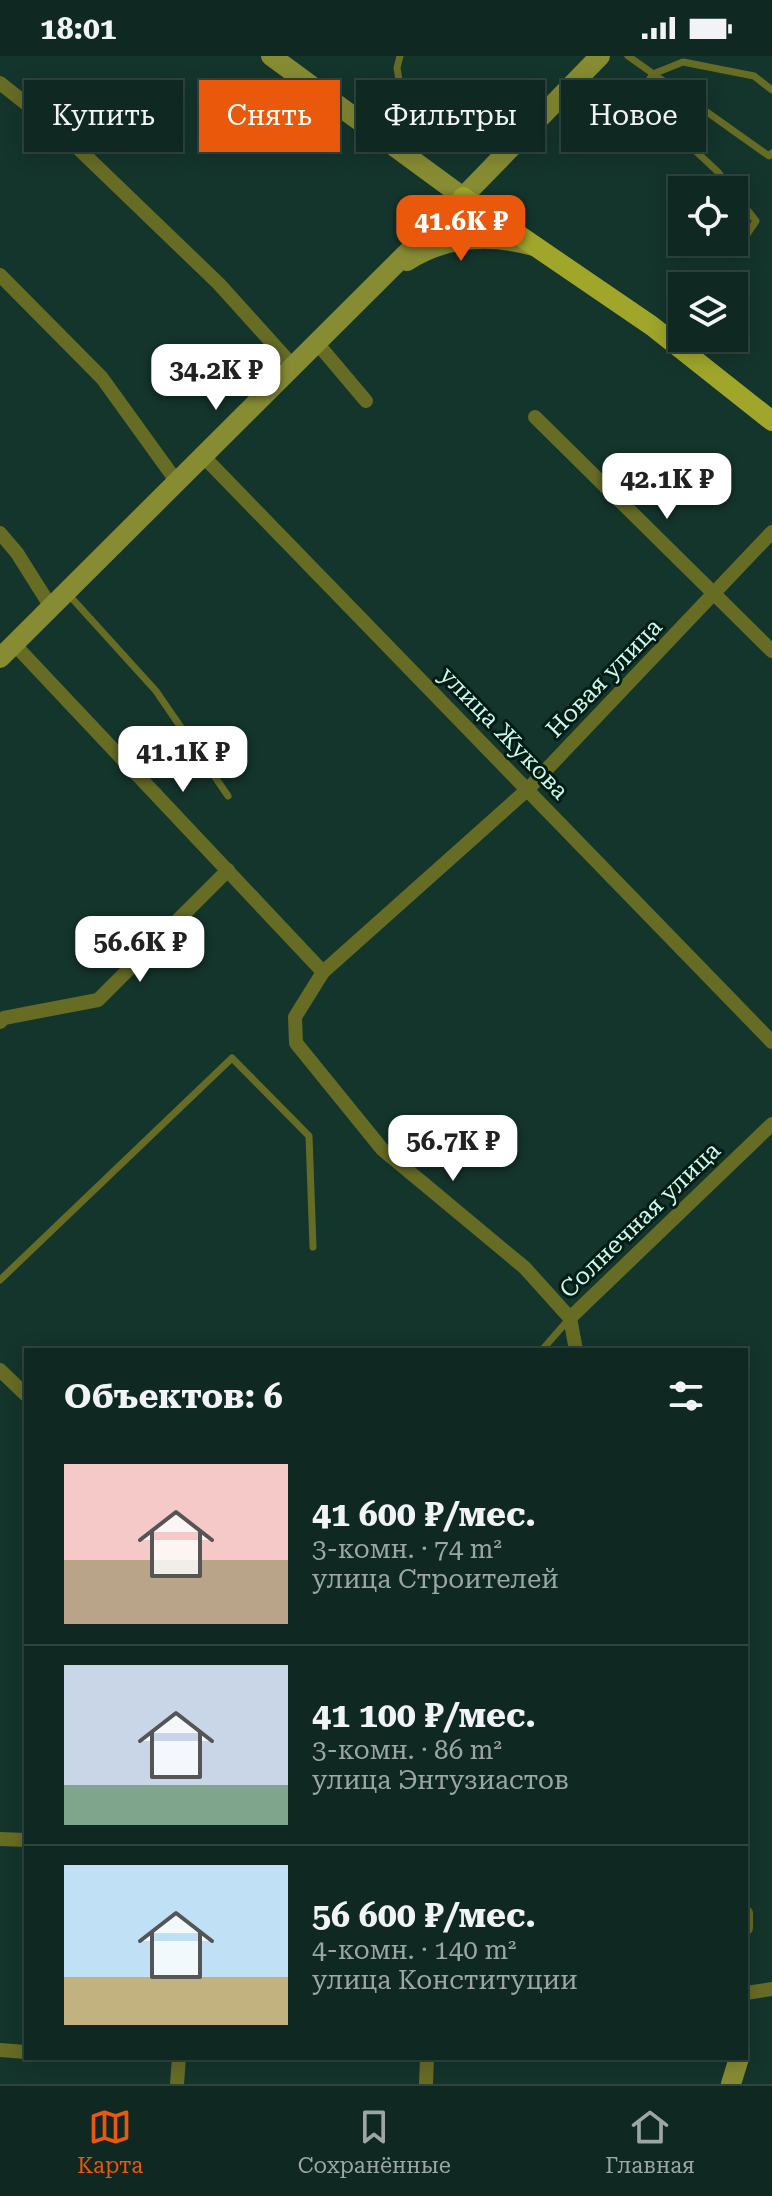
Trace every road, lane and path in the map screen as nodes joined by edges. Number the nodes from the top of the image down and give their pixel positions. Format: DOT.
graph roads {
  1 [pos="271,56"];
  2 [pos="400,56"];
  3 [pos="600,56"];
  4 [pos="628,56"];
  5 [pos="653,74"];
  6 [pos="0,83"];
  7 [pos="772,90"];
  8 [pos="772,153"];
  9 [pos="412,158"];
  10 [pos="721,176"];
  11 [pos="463,197"];
  12 [pos="748,211"];
  13 [pos="748,233"];
  14 [pos="536,247"];
  15 [pos="387,273"];
  16 [pos="0,275"];
  17 [pos="317,343"];
  18 [pos="293,366"];
  19 [pos="366,401"];
  20 [pos="535,417"];
  21 [pos="772,421"];
  22 [pos="203,456"];
  23 [pos="177,482"];
  24 [pos="772,532"];
  25 [pos="0,533"];
  26 [pos="66,592"];
  27 [pos="714,595"];
  28 [pos="51,607"];
  29 [pos="7,651"];
  30 [pos="772,651"];
  31 [pos="528,789"];
  32 [pos="228,796"];
  33 [pos="228,870"];
  34 [pos="323,972"];
  35 [pos="0,1022"];
  36 [pos="772,1042"];
  37 [pos="772,1124"];
  38 [pos="313,1247"];
  39 [pos="0,1280"];
  40 [pos="570,1318"];
  41 [pos="544,1348"];
  42 [pos="576,1348"];
  43 [pos="0,1370"];
  44 [pos="24,1393"];
  45 [pos="0,1839"];
  46 [pos="24,1840"];
  47 [pos="772,1989"];
  48 [pos="748,1993"];
  49 [pos="0,2050"];
  50 [pos="24,2052"];
  51 [pos="179,2060"];
  52 [pos="427,2060"];
  53 [pos="738,2060"];
  54 [pos="177,2084"];
  55 [pos="426,2084"];
  56 [pos="731,2084"];
  1 -- 9 [label="main road"];
  2 -- 9 [label="lane"];
  3 -- 11 [label="main road"];
  4 -- 5 [label="lane"];
  5 -- 7 [label="lane"];
  5 -- 8 [label="lane"];
  5 -- 10 [label="lane"];
  6 -- 18 [label="street"];
  9 -- 11 [label="main road"];
  11 -- 14 [label="main road"];
  11 -- 15 [label="main road"];
  12 -- 13 [label="lane"];
  14 -- 15 [label="main road"];
  14 -- 21 [label="main road"];
  15 -- 17 [label="main road"];
  16 -- 23 [label="street"];
  17 -- 18 [label="main road"];
  17 -- 19 [label="street"];
  18 -- 22 [label="main road"];
  20 -- 27 [label="street"];
  22 -- 23 [label="main road"];
  22 -- 31 [label="street, улица Жукова"];
  23 -- 26 [label="main road"];
  24 -- 27 [label="street, Новая улица"];
  25 -- 28 [label="street"];
  26 -- 28 [label="main road"];
  26 -- 32 [label="lane"];
  27 -- 30 [label="street"];
  27 -- 31 [label="street, Новая улица"];
  28 -- 29 [label="main road"];
  29 -- 33 [label="street"];
  31 -- 34 [label="street, Новая улица"];
  31 -- 36 [label="street, улица Жукова"];
  33 -- 34 [label="street"];
  33 -- 35 [label="street"];
  34 -- 40 [label="street, Новая улица"];
  37 -- 40 [label="street, Солнечная улица"];
  38 -- 39 [label="lane"];
  40 -- 41 [label="lane, Солнечная улица"];
  40 -- 42 [label="street"];
  43 -- 44 [label="street"];
  45 -- 46 [label="street"];
  47 -- 48 [label="street"];
  49 -- 50 [label="street"];
  51 -- 54 [label="street"];
  52 -- 55 [label="street"];
  53 -- 56 [label="main road"];
}
